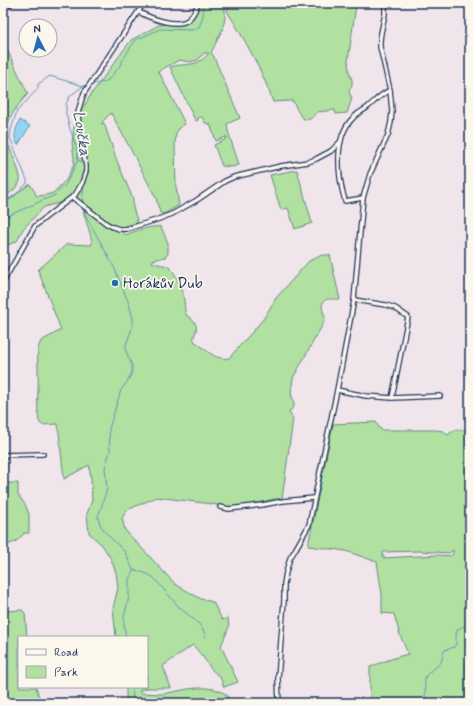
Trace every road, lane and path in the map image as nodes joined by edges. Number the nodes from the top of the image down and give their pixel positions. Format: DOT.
graph roads {
  1 [pos="144,3"];
  2 [pos="198,3"];
  3 [pos="385,3"];
  4 [pos="138,12"];
  5 [pos="390,90"];
  6 [pos="341,141"];
  7 [pos="72,197"];
  8 [pos="363,198"];
  9 [pos="3,284"];
  10 [pos="354,300"];
  11 [pos="336,390"];
  12 [pos="440,396"];
  13 [pos="392,398"];
  14 [pos="43,454"];
  15 [pos="3,455"];
  16 [pos="4,469"];
  17 [pos="314,498"];
  18 [pos="220,507"];
  19 [pos="279,703"];
  1 -- 4 [label="street"];
  2 -- 4 [label="street"];
  3 -- 5 [label="street"];
  4 -- 7 [label="street"];
  5 -- 6 [label="street"];
  5 -- 8 [label="street"];
  6 -- 7 [label="street"];
  6 -- 8 [label="street"];
  7 -- 9 [label="street"];
  8 -- 10 [label="street"];
  10 -- 11 [label="street"];
  10 -- 13 [label="street"];
  11 -- 13 [label="street"];
  11 -- 17 [label="street"];
  12 -- 13 [label="street"];
  14 -- 15 [label="street"];
  15 -- 16 [label="street"];
  17 -- 18 [label="street"];
  17 -- 19 [label="street"];
}
